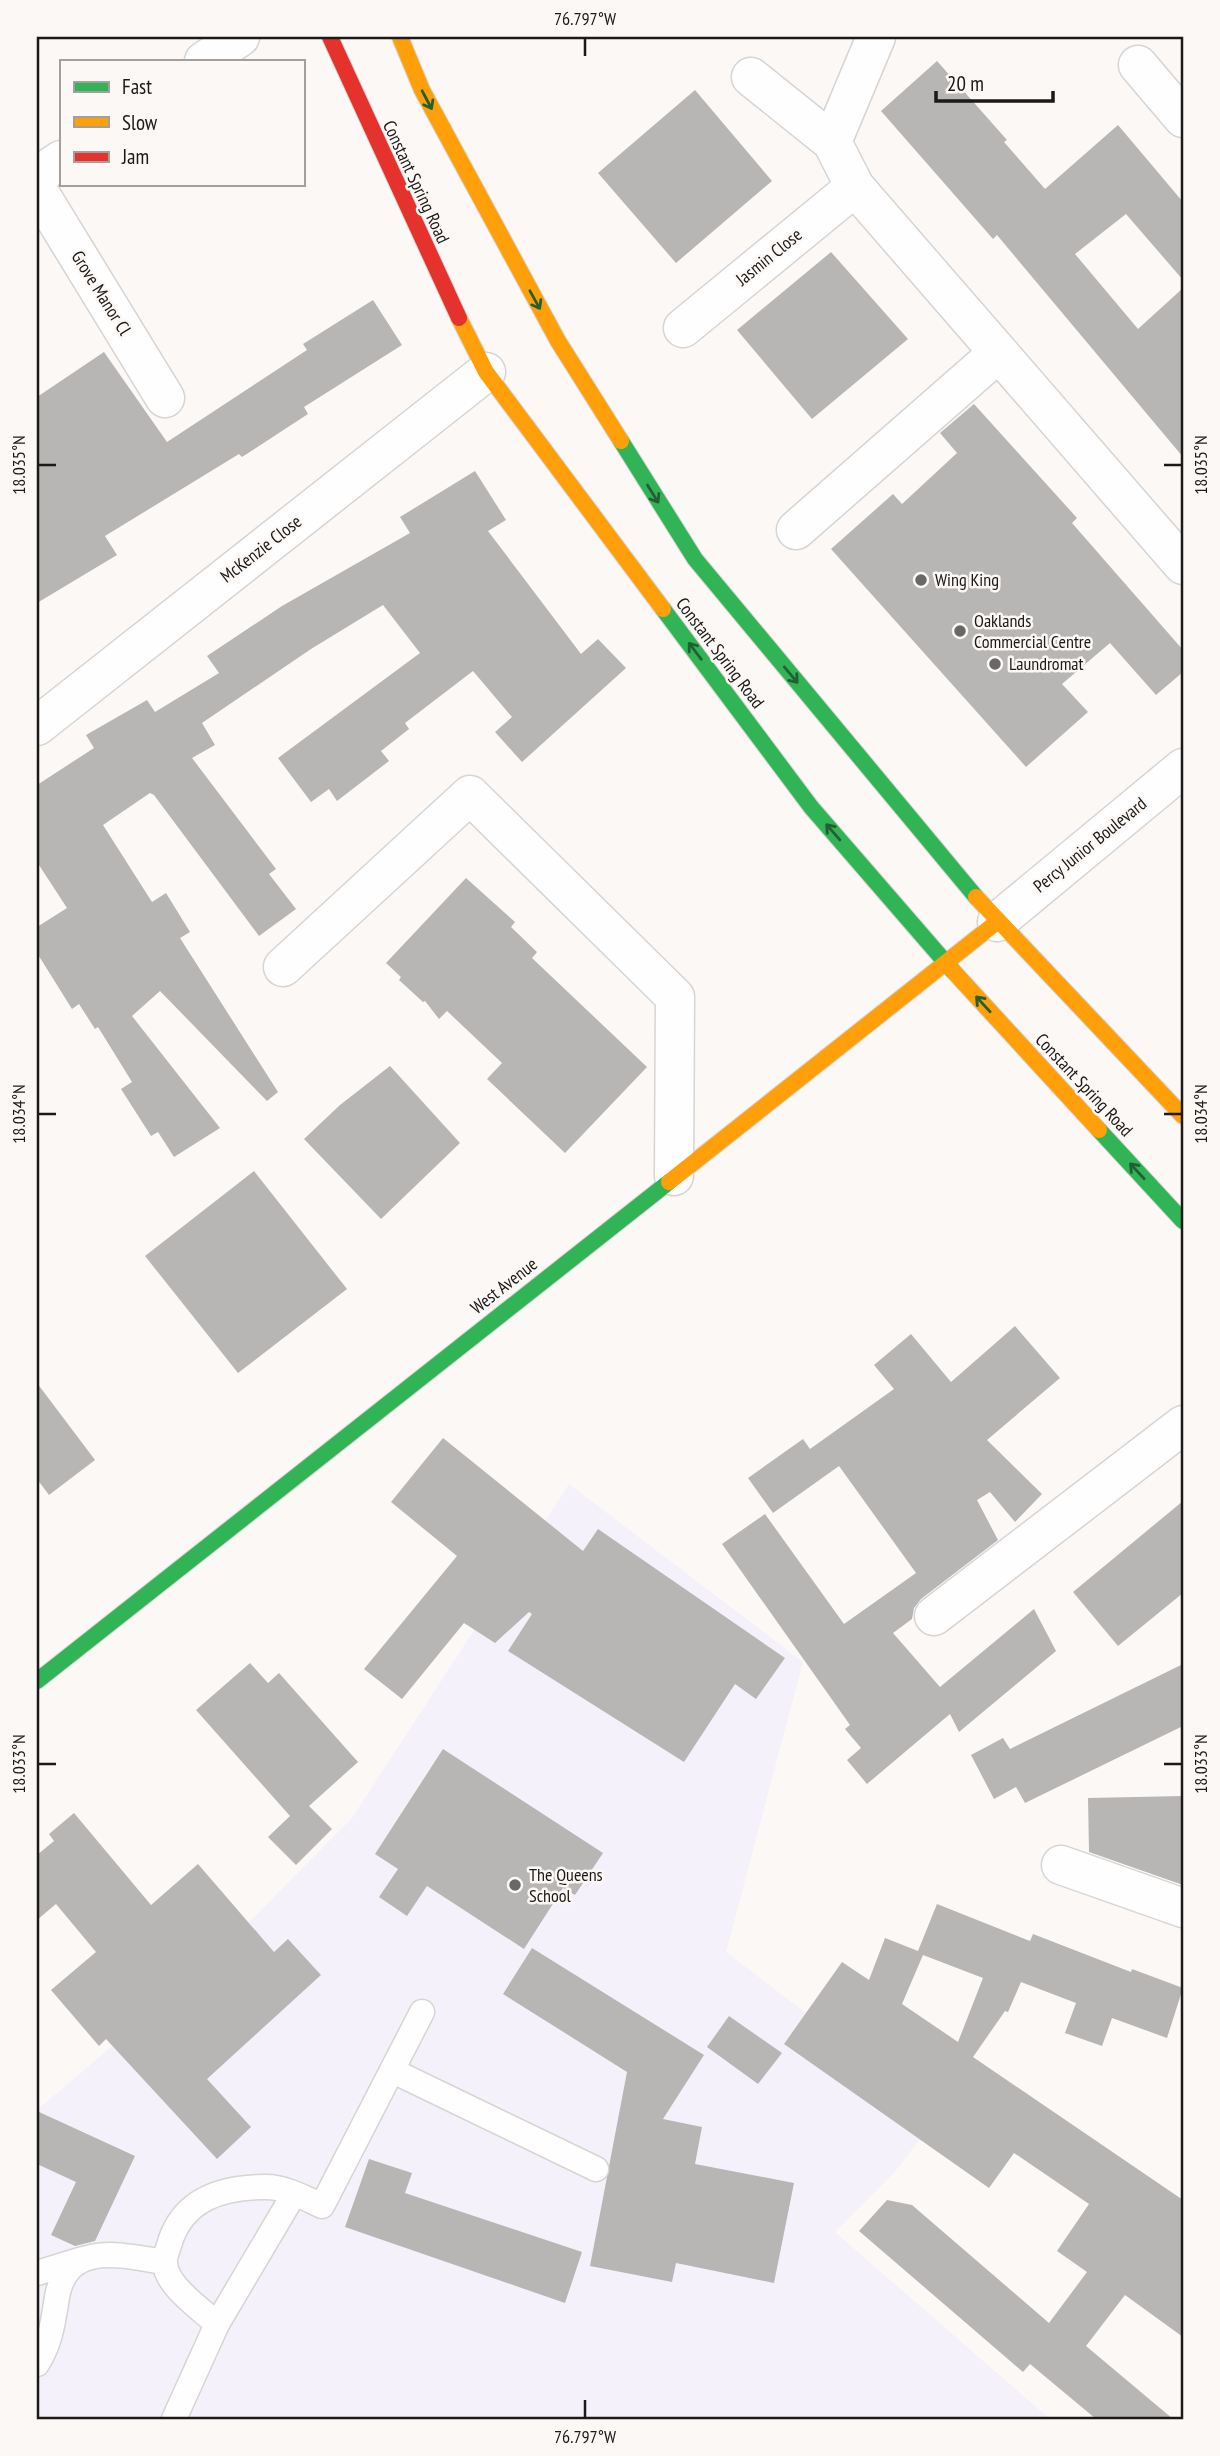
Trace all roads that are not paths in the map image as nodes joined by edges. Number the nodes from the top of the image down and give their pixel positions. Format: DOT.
graph roads {
  1 [pos="240,37"];
  2 [pos="330,37"];
  3 [pos="400,37"];
  4 [pos="876,37"];
  5 [pos="206,60"];
  6 [pos="1138,65"];
  7 [pos="751,77"];
  8 [pos="1183,118"];
  9 [pos="832,142"];
  10 [pos="60,161"];
  11 [pos="37,176"];
  12 [pos="855,187"];
  13 [pos="37,189"];
  14 [pos="683,328"];
  15 [pos="997,354"];
  16 [pos="486,372"];
  17 [pos="165,398"];
  18 [pos="796,530"];
  19 [pos="1183,565"];
  20 [pos="37,726"];
  21 [pos="1183,768"];
  22 [pos="996,922"];
  23 [pos="944,962"];
  24 [pos="282,967"];
  25 [pos="1183,1116"];
  26 [pos="674,1177"];
  27 [pos="1183,1221"];
  28 [pos="1183,1424"];
  29 [pos="934,1616"];
  30 [pos="37,1681"];
  31 [pos="1061,1865"];
  32 [pos="1183,1908"];
  33 [pos="422,2012"];
  34 [pos="393,2071"];
  35 [pos="596,2169"];
  36 [pos="294,2194"];
  37 [pos="84,2259"];
  38 [pos="164,2262"];
  39 [pos="37,2273"];
  40 [pos="217,2323"];
  41 [pos="37,2364"];
  42 [pos="174,2419"];
  1 -- 5 [label="street"];
  2 -- 16 [label="main road, Constant Spring Road"];
  3 -- 22 [label="main road, one-way"];
  4 -- 9 [label="street"];
  6 -- 8 [label="street"];
  7 -- 9 [label="street"];
  9 -- 12 [label="street"];
  10 -- 11 [label="street"];
  12 -- 14 [label="street, Jasmin Close"];
  12 -- 15 [label="street"];
  13 -- 17 [label="street, Grove Manor Cl"];
  15 -- 18 [label="street"];
  15 -- 19 [label="street"];
  16 -- 20 [label="street, McKenzie Close"];
  23 -- 16 [label="main road, Constant Spring Road, one-way"];
  21 -- 22 [label="street, Percy Junior Boulevard"];
  22 -- 23 [label="main road, West Avenue"];
  22 -- 25 [label="main road"];
  23 -- 26 [label="main road, West Avenue"];
  27 -- 23 [label="main road, Constant Spring Road, one-way"];
  24 -- 26 [label="street"];
  26 -- 30 [label="main road, West Avenue"];
  28 -- 29 [label="street"];
  31 -- 32 [label="street"];
  33 -- 34 [label="lane"];
  34 -- 35 [label="lane"];
  34 -- 36 [label="lane"];
  36 -- 38 [label="lane"];
  36 -- 40 [label="lane"];
  37 -- 38 [label="lane"];
  37 -- 39 [label="lane"];
  37 -- 41 [label="lane"];
  38 -- 40 [label="lane"];
  40 -- 42 [label="lane"];
}
